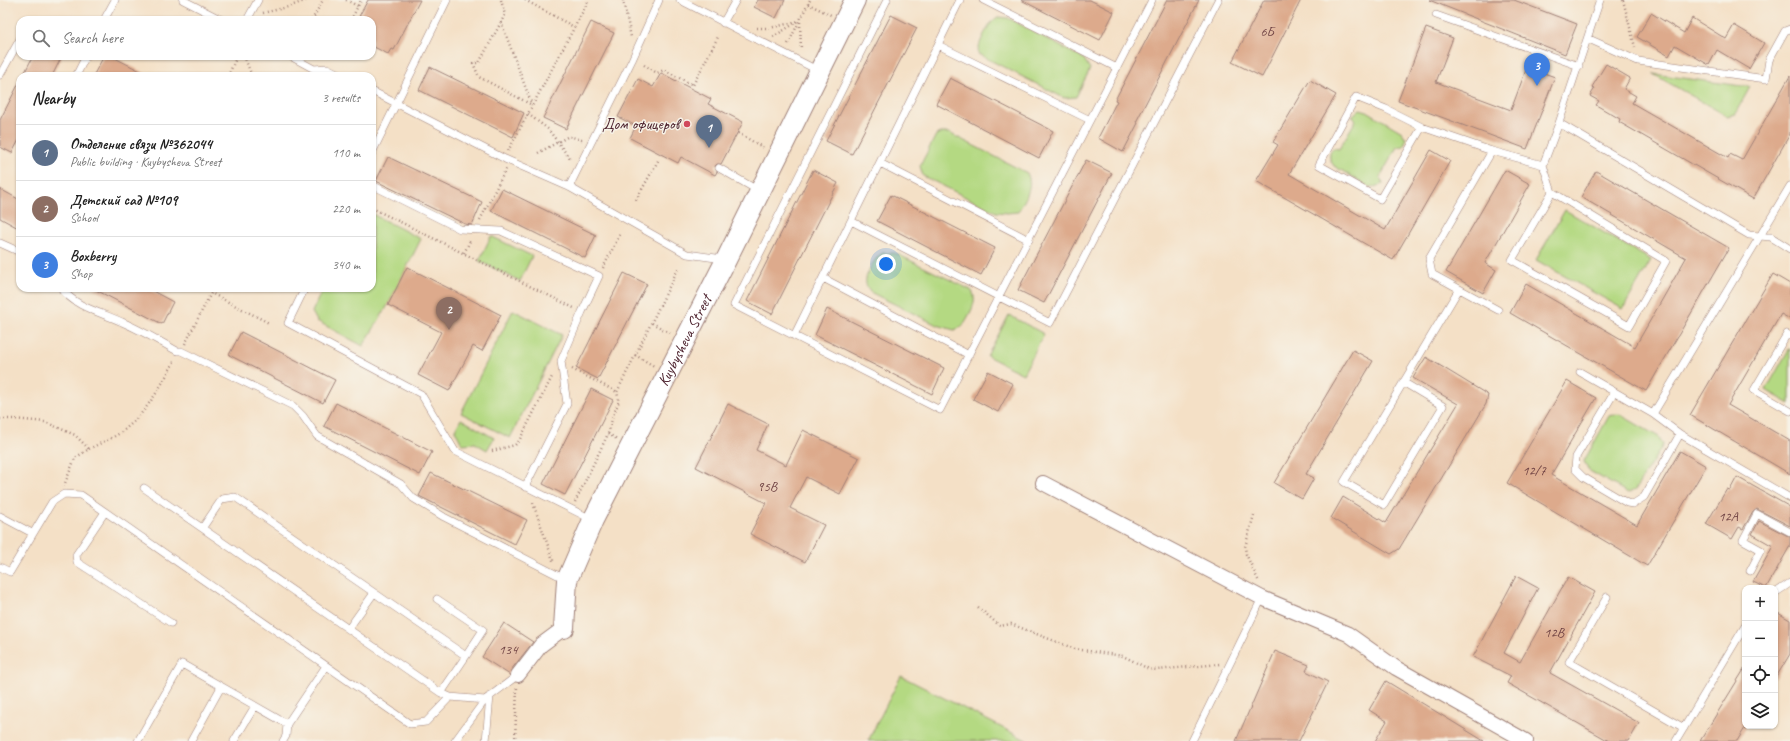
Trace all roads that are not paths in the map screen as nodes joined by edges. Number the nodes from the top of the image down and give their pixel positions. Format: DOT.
graph roads {
  1 [pos="114,0"];
  2 [pos="184,0"];
  3 [pos="258,0"];
  4 [pos="447,0"];
  5 [pos="659,0"];
  6 [pos="680,0"];
  7 [pos="736,0"];
  8 [pos="854,0"];
  9 [pos="887,0"];
  10 [pos="960,0"];
  11 [pos="983,0"];
  12 [pos="1152,0"];
  13 [pos="1218,0"];
  14 [pos="1600,0"];
  15 [pos="1436,15"];
  16 [pos="106,16"];
  17 [pos="214,16"];
  18 [pos="249,16"];
  19 [pos="723,23"];
  20 [pos="1790,29"];
  21 [pos="1589,38"];
  22 [pos="938,45"];
  23 [pos="16,46"];
  24 [pos="84,60"];
  25 [pos="297,60"];
  26 [pos="1579,66"];
  27 [pos="1117,68"];
  28 [pos="819,71"];
  29 [pos="78,72"];
  30 [pos="335,72"];
  31 [pos="0,75"];
  32 [pos="376,93"];
  33 [pos="396,103"];
  34 [pos="1090,120"];
  35 [pos="1560,123"];
  36 [pos="1422,127"];
  37 [pos="376,145"];
  38 [pos="1492,151"];
  39 [pos="880,163"];
  40 [pos="1543,165"];
  41 [pos="719,168"];
  42 [pos="752,186"];
  43 [pos="1790,186"];
  44 [pos="376,187"];
  45 [pos="569,187"];
  46 [pos="1552,192"];
  47 [pos="851,221"];
  48 [pos="1760,236"];
  49 [pos="1029,240"];
  50 [pos="0,243"];
  51 [pos="1790,249"];
  52 [pos="16,250"];
  53 [pos="726,260"];
  54 [pos="823,278"];
  55 [pos="1459,289"];
  56 [pos="65,292"];
  57 [pos="304,292"];
  58 [pos="1000,297"];
  59 [pos="1498,310"];
  60 [pos="794,336"];
  61 [pos="1790,336"];
  62 [pos="969,355"];
  63 [pos="1580,372"];
  64 [pos="1403,382"];
  65 [pos="1614,393"];
  66 [pos="1790,411"];
  67 [pos="1653,414"];
  68 [pos="1680,434"];
  69 [pos="1043,483"];
  70 [pos="525,487"];
  71 [pos="144,488"];
  72 [pos="1790,498"];
  73 [pos="105,512"];
  74 [pos="0,516"];
  75 [pos="593,520"];
  76 [pos="203,527"];
  77 [pos="1790,532"];
  78 [pos="32,533"];
  79 [pos="0,567"];
  80 [pos="1750,571"];
  81 [pos="561,574"];
  82 [pos="1790,583"];
  83 [pos="1778,591"];
  84 [pos="374,593"];
  85 [pos="1607,597"];
  86 [pos="1262,598"];
  87 [pos="437,599"];
  88 [pos="171,622"];
  89 [pos="349,628"];
  90 [pos="564,628"];
  91 [pos="1742,631"];
  92 [pos="466,656"];
  93 [pos="326,666"];
  94 [pos="518,675"];
  95 [pos="221,687"];
  96 [pos="442,692"];
  97 [pos="450,697"];
  98 [pos="487,698"];
  99 [pos="255,706"];
  100 [pos="286,724"];
  101 [pos="1684,728"];
  102 [pos="138,741"];
  103 [pos="191,741"];
  104 [pos="234,741"];
  105 [pos="283,741"];
  106 [pos="455,741"];
  107 [pos="486,741"];
  108 [pos="1192,741"];
  109 [pos="1526,741"];
  110 [pos="1676,741"];
  1 -- 16 [label="lane"];
  2 -- 17 [label="lane"];
  3 -- 18 [label="lane"];
  4 -- 33 [label="lane"];
  5 -- 45 [label="lane"];
  6 -- 19 [label="lane"];
  7 -- 19 [label="lane"];
  8 -- 28 [label="street, Kuybysheva Street"];
  9 -- 60 [label="lane"];
  10 -- 22 [label="lane"];
  11 -- 27 [label="lane"];
  12 -- 27 [label="lane"];
  13 -- 58 [label="lane"];
  14 -- 21 [label="lane"];
  15 -- 26 [label="lane"];
  19 -- 28 [label="lane"];
  20 -- 21 [label="lane"];
  21 -- 26 [label="lane"];
  22 -- 34 [label="lane"];
  22 -- 39 [label="lane"];
  23 -- 31 [label="lane"];
  24 -- 29 [label="lane"];
  25 -- 30 [label="lane"];
  26 -- 35 [label="lane"];
  27 -- 34 [label="lane"];
  28 -- 53 [label="street, Kuybysheva Street"];
  32 -- 33 [label="lane"];
  33 -- 37 [label="lane"];
  33 -- 45 [label="lane"];
  34 -- 49 [label="lane"];
  35 -- 40 [label="lane"];
  35 -- 48 [label="lane"];
  36 -- 36 [label="lane"];
  36 -- 38 [label="lane"];
  38 -- 40 [label="lane"];
  38 -- 55 [label="lane"];
  39 -- 47 [label="lane"];
  39 -- 49 [label="lane"];
  40 -- 46 [label="lane"];
  41 -- 42 [label="lane"];
  43 -- 48 [label="lane"];
  44 -- 70 [label="lane"];
  45 -- 53 [label="lane"];
  46 -- 46 [label="lane"];
  47 -- 54 [label="lane"];
  47 -- 58 [label="lane"];
  48 -- 51 [label="lane"];
  48 -- 67 [label="lane"];
  49 -- 58 [label="lane"];
  50 -- 52 [label="lane"];
  53 -- 75 [label="street, Kuybysheva Street"];
  54 -- 60 [label="lane"];
  54 -- 62 [label="lane"];
  55 -- 59 [label="lane"];
  55 -- 64 [label="lane"];
  56 -- 81 [label="lane"];
  57 -- 70 [label="lane"];
  58 -- 62 [label="lane"];
  60 -- 62 [label="lane"];
  61 -- 66 [label="lane"];
  63 -- 65 [label="lane"];
  64 -- 64 [label="lane"];
  65 -- 67 [label="lane"];
  65 -- 68 [label="lane"];
  67 -- 68 [label="lane"];
  68 -- 72 [label="lane"];
  69 -- 86 [label="street"];
  70 -- 75 [label="lane"];
  71 -- 76 [label="lane"];
  73 -- 78 [label="lane"];
  73 -- 88 [label="lane"];
  73 -- 93 [label="lane"];
  74 -- 78 [label="lane"];
  75 -- 81 [label="street, Kuybysheva Street"];
  76 -- 84 [label="lane"];
  76 -- 89 [label="lane"];
  77 -- 80 [label="lane"];
  78 -- 79 [label="lane"];
  81 -- 90 [label="street, Kuybysheva Street"];
  82 -- 83 [label="lane"];
  84 -- 89 [label="lane"];
  84 -- 92 [label="lane"];
  85 -- 101 [label="lane"];
  86 -- 108 [label="lane"];
  86 -- 109 [label="street"];
  87 -- 92 [label="lane"];
  89 -- 96 [label="lane"];
  90 -- 94 [label="street, Kuybysheva Street"];
  91 -- 101 [label="lane"];
  92 -- 96 [label="lane"];
  93 -- 97 [label="lane"];
  93 -- 100 [label="lane"];
  94 -- 98 [label="lane"];
  95 -- 99 [label="lane"];
  95 -- 102 [label="lane"];
  95 -- 103 [label="lane"];
  96 -- 97 [label="lane"];
  97 -- 98 [label="lane"];
  98 -- 106 [label="lane"];
  98 -- 107 [label="lane"];
  99 -- 100 [label="lane"];
  99 -- 104 [label="lane"];
  100 -- 105 [label="lane"];
  101 -- 110 [label="lane"];
}
